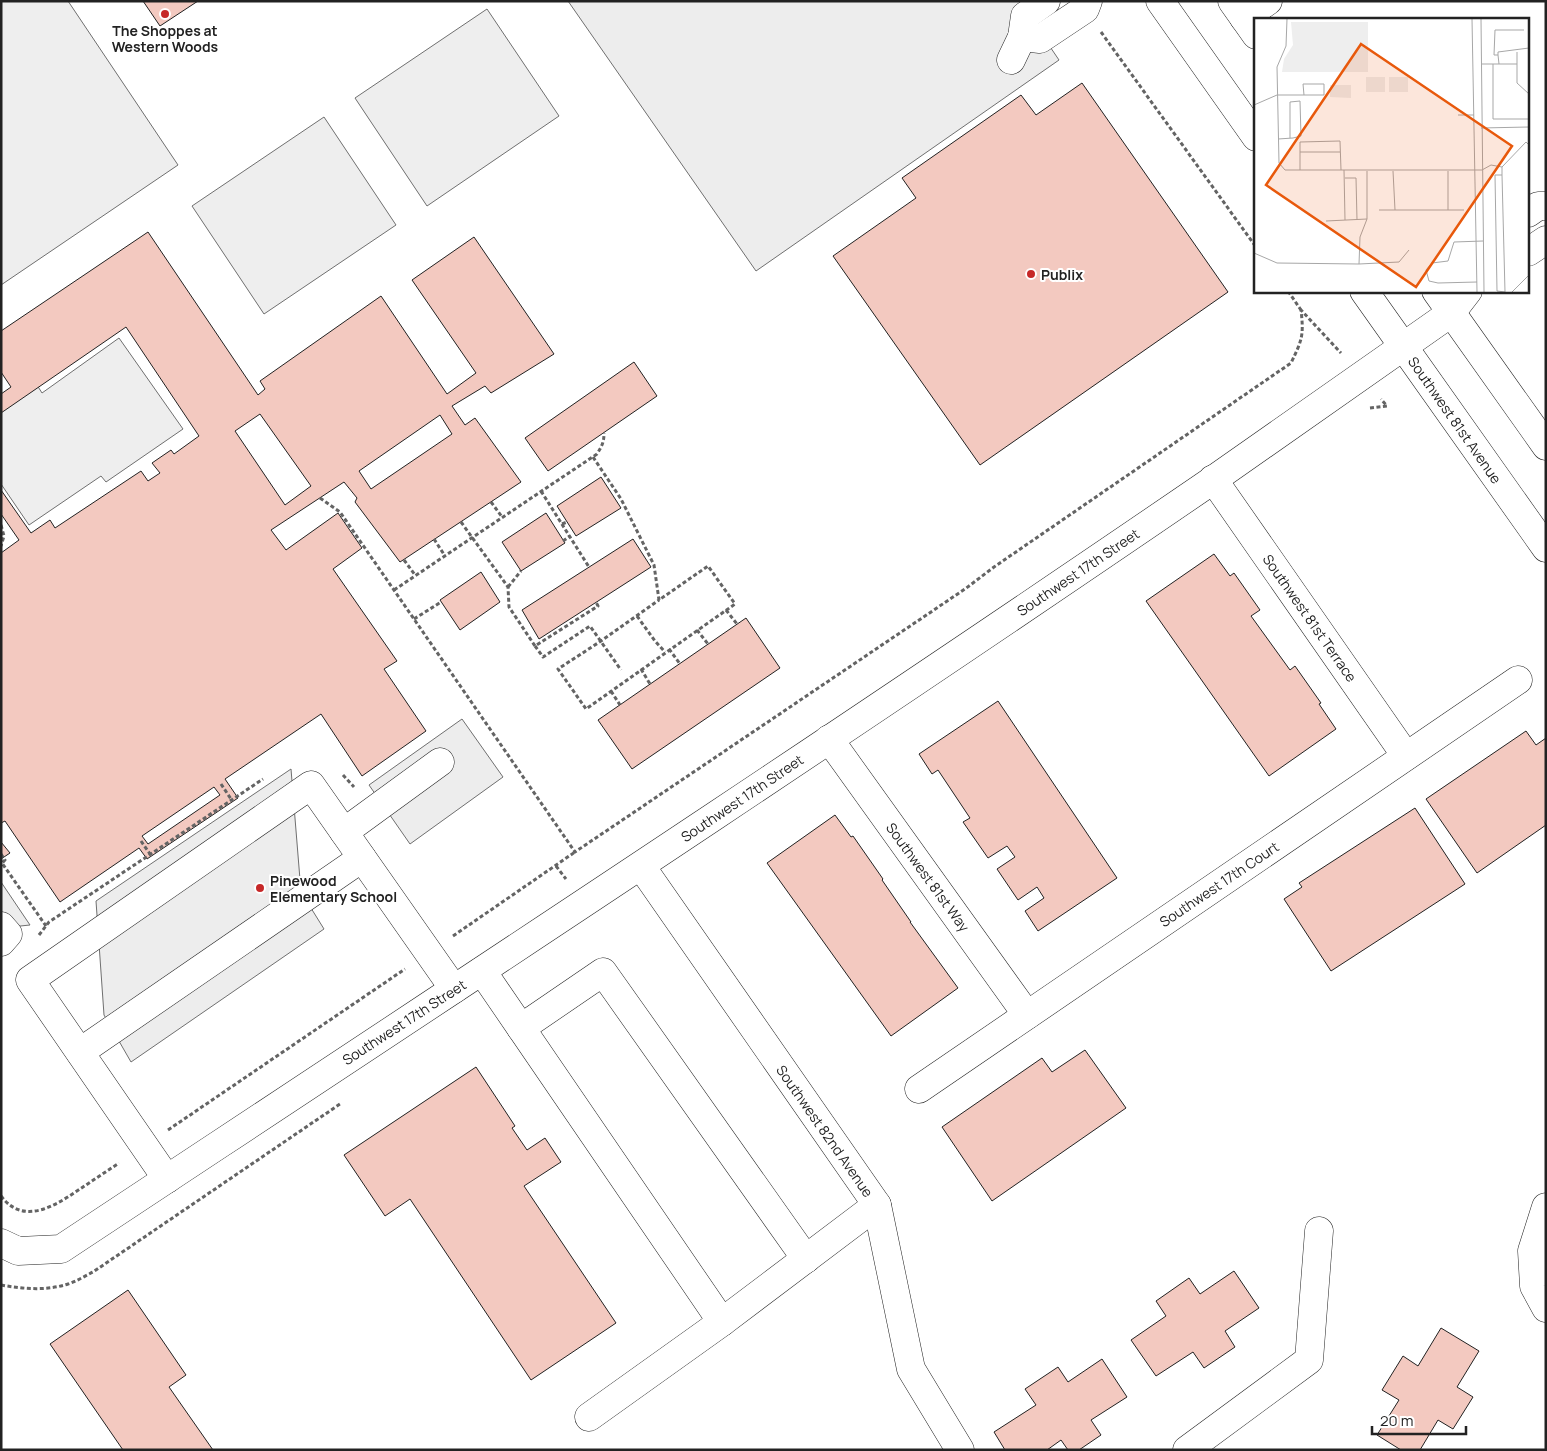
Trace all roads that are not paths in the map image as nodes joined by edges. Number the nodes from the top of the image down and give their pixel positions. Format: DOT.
graph roads {
  1 [pos="1046,1"];
  2 [pos="1160,1"];
  3 [pos="1268,1"];
  4 [pos="1087,5"];
  5 [pos="1244,18"];
  6 [pos="1254,134"];
  7 [pos="1546,206"];
  8 [pos="1530,212"];
  9 [pos="1546,240"];
  10 [pos="1530,251"];
  11 [pos="1365,292"];
  12 [pos="1466,292"];
  13 [pos="1444,302"];
  14 [pos="1403,346"];
  15 [pos="1546,446"];
  16 [pos="1213,479"];
  17 [pos="1546,548"];
  18 [pos="1518,680"];
  19 [pos="829,739"];
  20 [pos="1406,756"];
  21 [pos="440,762"];
  22 [pos="344,832"];
  23 [pos="362,858"];
  24 [pos="641,866"];
  25 [pos="1,926"];
  26 [pos="1,942"];
  27 [pos="482,971"];
  28 [pos="454,989"];
  29 [pos="1027,1015"];
  30 [pos="521,1028"];
  31 [pos="80,1052"];
  32 [pos="919,1089"];
  33 [pos="167,1179"];
  34 [pos="877,1205"];
  35 [pos="1546,1207"];
  36 [pos="1319,1231"];
  37 [pos="10,1247"];
  38 [pos="806,1259"];
  39 [pos="1546,1308"];
  40 [pos="722,1322"];
  41 [pos="588,1416"];
  42 [pos="960,1450"];
  43 [pos="1187,1450"];
  1 -- 4 [label="street"];
  2 -- 6 [label="street"];
  3 -- 5 [label="street"];
  7 -- 8 [label="street"];
  9 -- 10 [label="street"];
  11 -- 14 [label="street, Southwest 81st Avenue"];
  12 -- 13 [label="street, Southwest 17th Street"];
  13 -- 14 [label="street, Southwest 17th Street"];
  13 -- 15 [label="street"];
  14 -- 16 [label="street, Southwest 17th Street"];
  14 -- 17 [label="street, Southwest 81st Avenue"];
  16 -- 19 [label="street, Southwest 17th Street"];
  16 -- 20 [label="street, Southwest 81st Terrace"];
  18 -- 20 [label="street, Southwest 17th Court"];
  19 -- 24 [label="street, Southwest 17th Street"];
  19 -- 29 [label="street, Southwest 81st Way"];
  20 -- 29 [label="street, Southwest 17th Court"];
  21 -- 22 [label="street"];
  22 -- 23 [label="street"];
  22 -- 31 [label="street"];
  23 -- 28 [label="street"];
  23 -- 31 [label="street"];
  24 -- 27 [label="street, Southwest 17th Street"];
  24 -- 34 [label="street, Southwest 82nd Avenue"];
  25 -- 26 [label="street"];
  27 -- 28 [label="street, Southwest 17th Street"];
  27 -- 30 [label="street"];
  28 -- 33 [label="street, Southwest 17th Street"];
  29 -- 32 [label="street, Southwest 17th Court"];
  30 -- 38 [label="street"];
  30 -- 40 [label="street"];
  31 -- 33 [label="street"];
  33 -- 37 [label="street, Southwest 17th Street"];
  34 -- 38 [label="street"];
  34 -- 42 [label="street, Southwest 82nd Avenue"];
  35 -- 39 [label="street"];
  36 -- 43 [label="street"];
  38 -- 40 [label="street"];
  40 -- 41 [label="street"];
}
